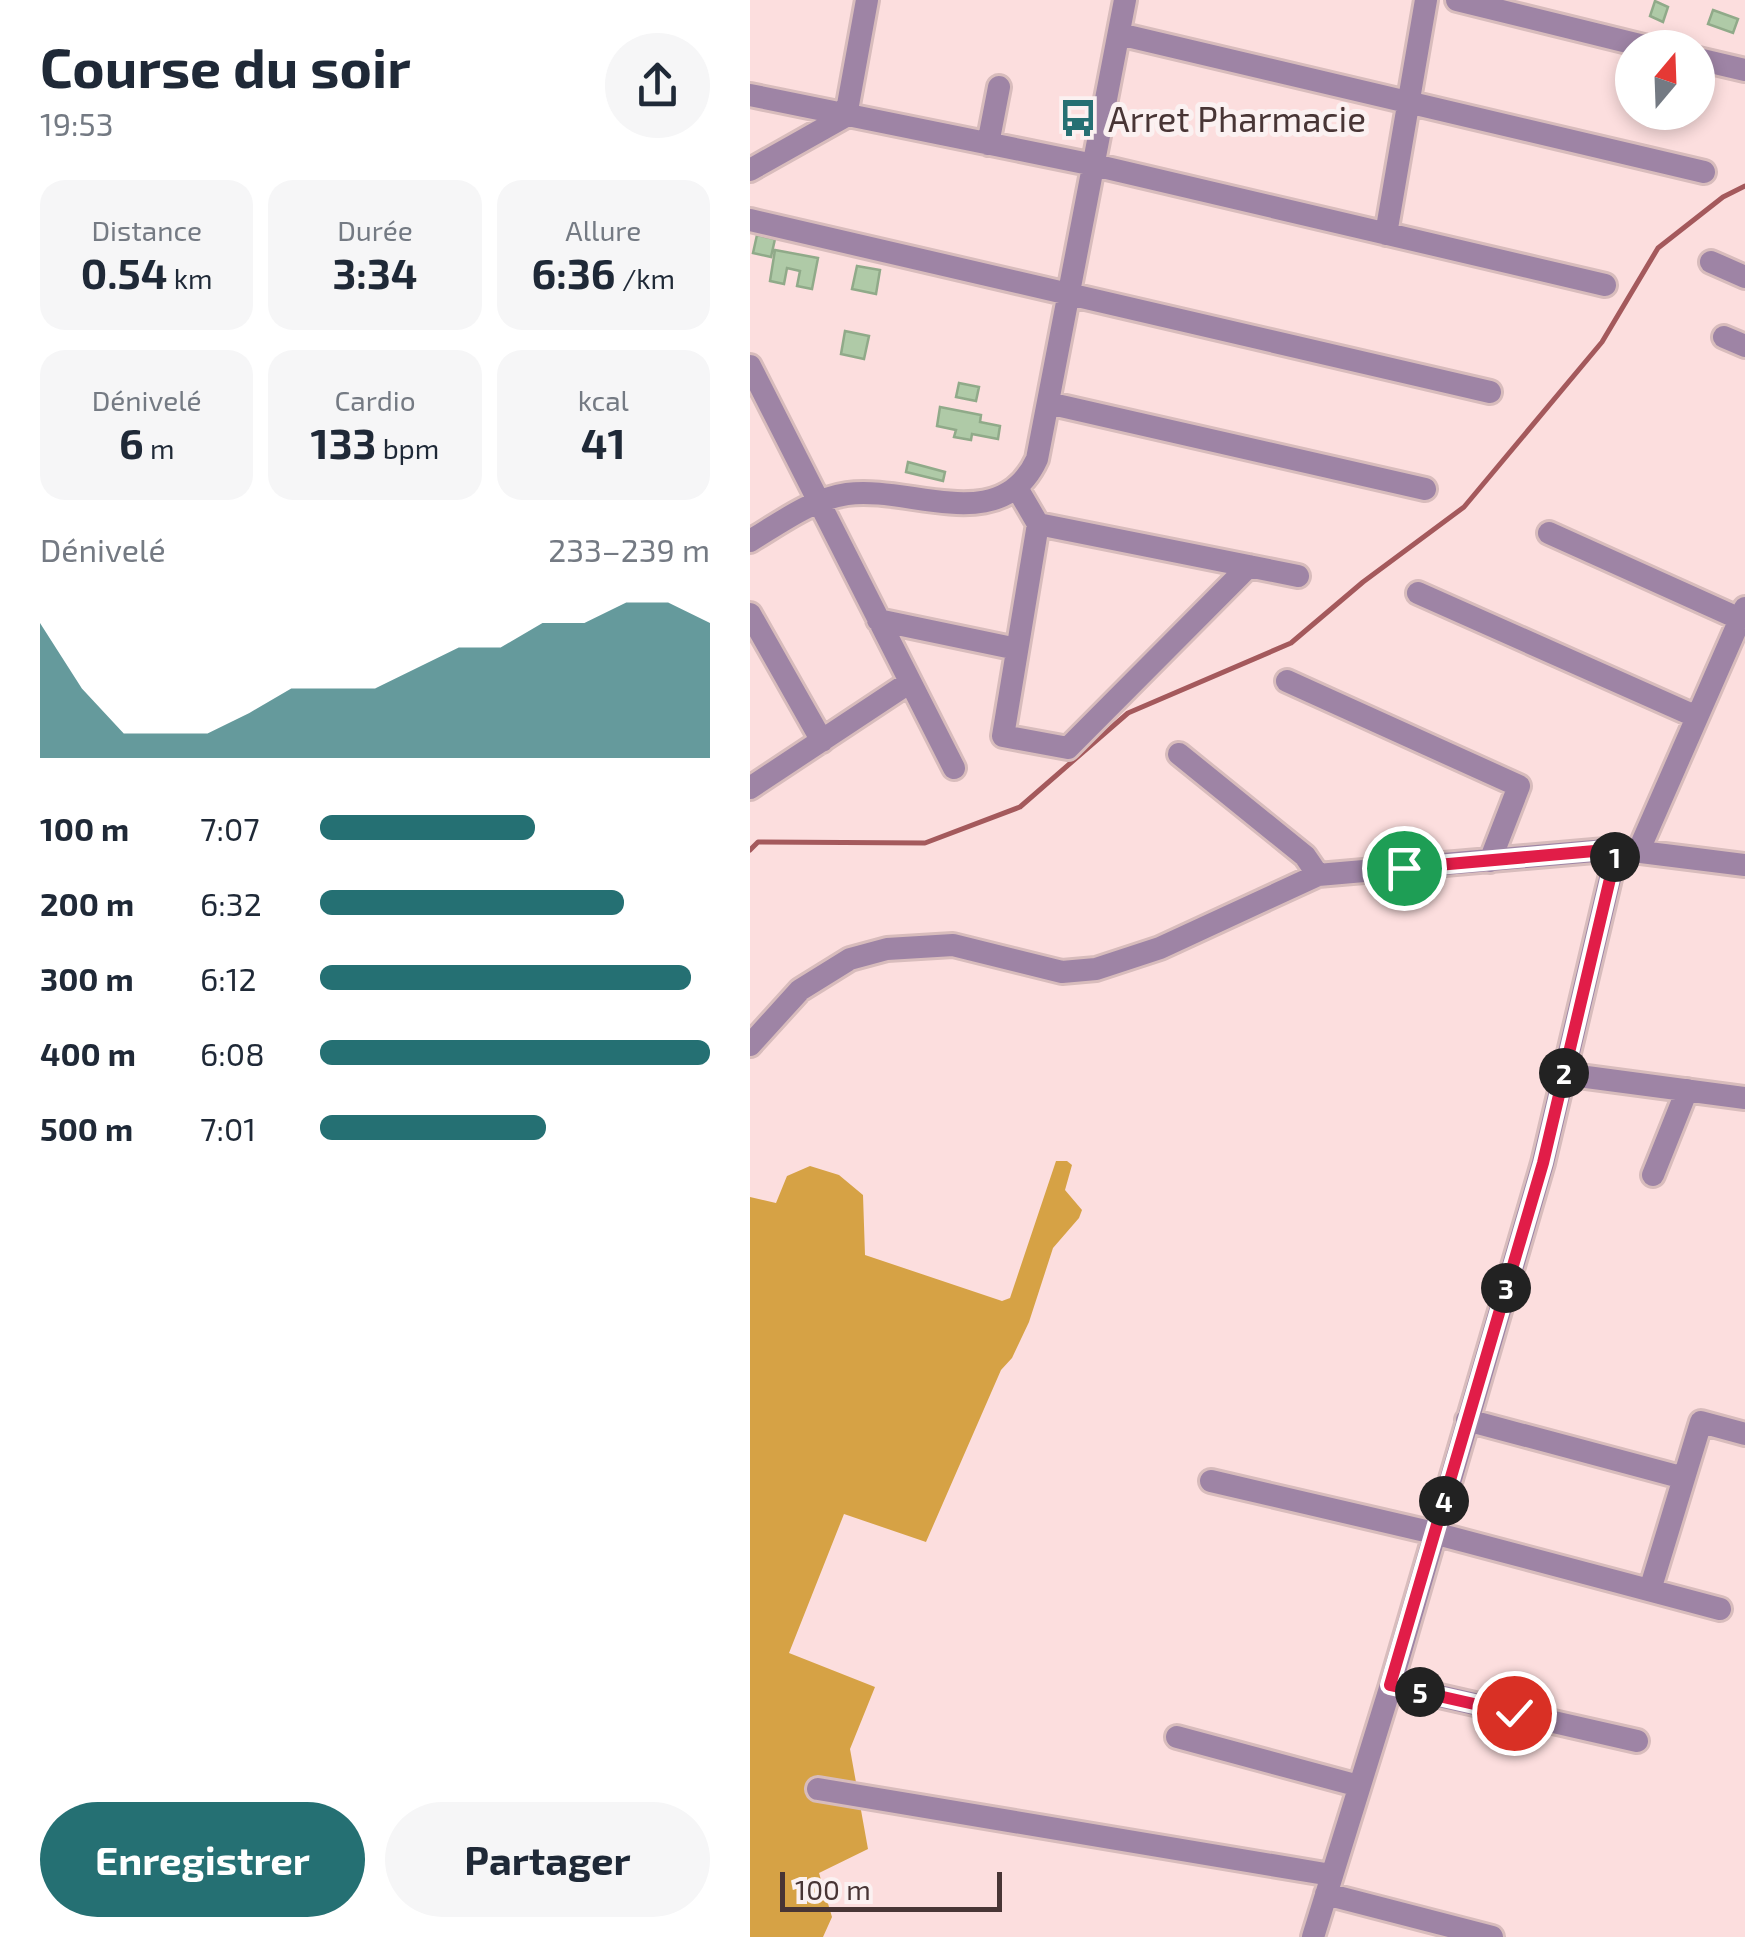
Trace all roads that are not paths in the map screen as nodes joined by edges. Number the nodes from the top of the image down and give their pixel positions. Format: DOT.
graph roads {
  1 [pos="867,0"];
  2 [pos="1126,0"];
  3 [pos="1426,0"];
  4 [pos="1457,0"];
  5 [pos="1120,34"];
  6 [pos="1615,39"];
  7 [pos="1715,62"];
  8 [pos="1745,70"];
  9 [pos="999,88"];
  10 [pos="750,96"];
  11 [pos="1408,102"];
  12 [pos="846,116"];
  13 [pos="988,144"];
  14 [pos="1094,165"];
  15 [pos="750,170"];
  16 [pos="1704,172"];
  17 [pos="750,220"];
  18 [pos="1386,234"];
  19 [pos="1711,262"];
  20 [pos="1745,277"];
  21 [pos="1605,285"];
  22 [pos="1068,295"];
  23 [pos="750,366"];
  24 [pos="1490,392"];
  25 [pos="1048,403"];
  26 [pos="1017,488"];
  27 [pos="1426,489"];
  28 [pos="817,502"];
  29 [pos="1038,524"];
  30 [pos="1548,533"];
  31 [pos="750,541"];
  32 [pos="1249,566"];
  33 [pos="1298,576"];
  34 [pos="1418,593"];
  35 [pos="750,614"];
  36 [pos="1742,614"];
  37 [pos="878,620"];
  38 [pos="1018,649"];
  39 [pos="1286,681"];
  40 [pos="910,682"];
  41 [pos="1697,717"];
  42 [pos="822,741"];
  43 [pos="1179,754"];
  44 [pos="954,768"];
  45 [pos="750,788"];
  46 [pos="1628,850"];
  47 [pos="1490,861"];
  48 [pos="1745,865"];
  49 [pos="1318,875"];
  50 [pos="750,1046"];
  51 [pos="1564,1074"];
  52 [pos="1686,1090"];
  53 [pos="1745,1098"];
  54 [pos="1653,1175"];
  55 [pos="1467,1420"];
  56 [pos="1745,1434"];
  57 [pos="1684,1478"];
  58 [pos="1211,1480"];
  59 [pos="1434,1533"];
  60 [pos="1650,1590"];
  61 [pos="1720,1609"];
  62 [pos="1390,1685"];
  63 [pos="1177,1738"];
  64 [pos="1637,1742"];
  65 [pos="1359,1786"];
  66 [pos="818,1789"];
  67 [pos="1329,1884"];
  68 [pos="1313,1937"];
  69 [pos="1492,1937"];
  1 -- 12 [label="street"];
  2 -- 5 [label="street"];
  3 -- 11 [label="street"];
  4 -- 6 [label="street"];
  5 -- 11 [label="street"];
  5 -- 14 [label="street"];
  7 -- 8 [label="street"];
  9 -- 13 [label="street"];
  10 -- 12 [label="street"];
  11 -- 16 [label="street"];
  11 -- 18 [label="street"];
  12 -- 13 [label="street"];
  12 -- 15 [label="street"];
  13 -- 14 [label="street"];
  14 -- 18 [label="street"];
  14 -- 22 [label="street"];
  17 -- 22 [label="street"];
  18 -- 21 [label="street"];
  19 -- 20 [label="street"];
  22 -- 24 [label="street"];
  22 -- 25 [label="street"];
  23 -- 28 [label="street"];
  25 -- 26 [label="street"];
  25 -- 27 [label="street"];
  26 -- 28 [label="street"];
  26 -- 29 [label="street"];
  28 -- 31 [label="street"];
  28 -- 37 [label="street"];
  29 -- 32 [label="street"];
  29 -- 38 [label="street"];
  30 -- 36 [label="street"];
  32 -- 33 [label="street"];
  32 -- 38 [label="street"];
  34 -- 41 [label="street"];
  35 -- 42 [label="street"];
  36 -- 41 [label="street"];
  37 -- 38 [label="street"];
  37 -- 40 [label="street"];
  39 -- 47 [label="street"];
  40 -- 42 [label="street"];
  40 -- 44 [label="street"];
  41 -- 46 [label="street"];
  42 -- 45 [label="street"];
  43 -- 49 [label="street"];
  46 -- 47 [label="street"];
  46 -- 48 [label="street"];
  46 -- 51 [label="street"];
  47 -- 49 [label="street"];
  49 -- 50 [label="street"];
  51 -- 52 [label="street"];
  51 -- 55 [label="street"];
  52 -- 53 [label="street"];
  52 -- 54 [label="street"];
  55 -- 57 [label="street"];
  55 -- 59 [label="street"];
  56 -- 57 [label="street"];
  57 -- 60 [label="street"];
  58 -- 59 [label="street"];
  59 -- 60 [label="street"];
  59 -- 62 [label="street"];
  60 -- 61 [label="street"];
  62 -- 64 [label="street"];
  62 -- 65 [label="street"];
  63 -- 65 [label="street"];
  65 -- 67 [label="street"];
  66 -- 67 [label="street"];
  67 -- 68 [label="street"];
  67 -- 69 [label="street"];
}
